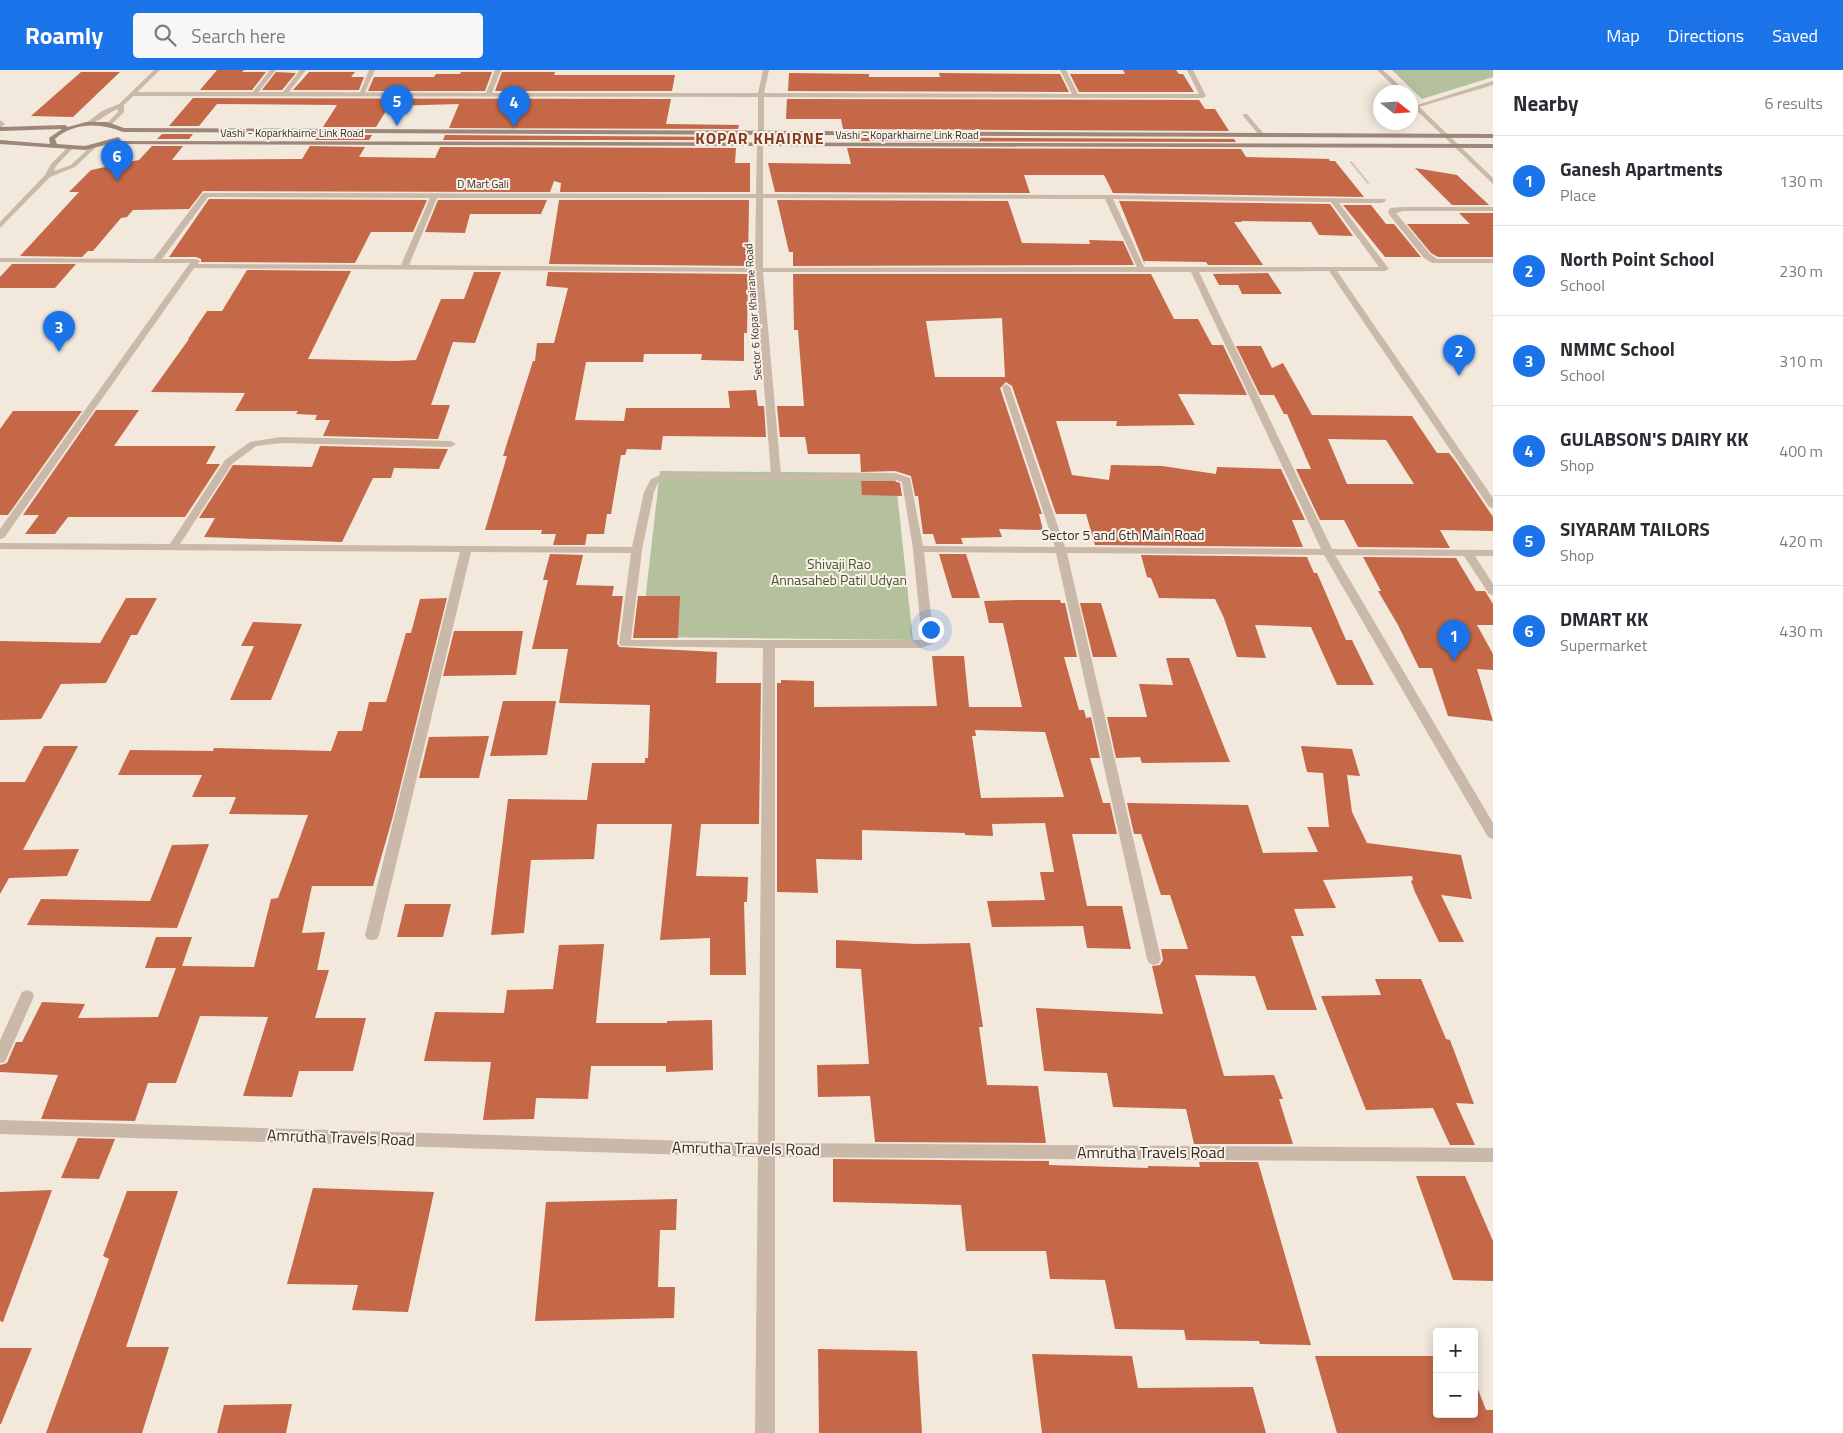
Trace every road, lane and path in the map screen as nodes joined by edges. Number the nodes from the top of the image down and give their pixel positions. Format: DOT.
graph roads {
  1 [pos="157,70"];
  2 [pos="273,70"];
  3 [pos="303,70"];
  4 [pos="372,70"];
  5 [pos="498,70"];
  6 [pos="766,70"];
  7 [pos="1064,70"];
  8 [pos="1190,70"];
  9 [pos="1380,70"];
  10 [pos="1493,83"];
  11 [pos="1396,85"];
  12 [pos="134,94"];
  13 [pos="254,94"];
  14 [pos="285,94"];
  15 [pos="361,94"];
  16 [pos="488,95"];
  17 [pos="761,95"];
  18 [pos="1076,96"];
  19 [pos="121,105"];
  20 [pos="1418,106"];
  21 [pos="1418,107"];
  22 [pos="1245,115"];
  23 [pos="88,124"];
  24 [pos="109,124"];
  25 [pos="0,126"];
  26 [pos="73,127"];
  27 [pos="123,130"];
  28 [pos="746,132"];
  29 [pos="761,133"];
  30 [pos="771,133"];
  31 [pos="1262,135"];
  32 [pos="1446,136"];
  33 [pos="1493,136"];
  34 [pos="0,142"];
  35 [pos="111,143"];
  36 [pos="54,144"];
  37 [pos="744,144"];
  38 [pos="760,144"];
  39 [pos="771,144"];
  40 [pos="1338,146"];
  41 [pos="1457,146"];
  42 [pos="1493,146"];
  43 [pos="93,147"];
  44 [pos="70,148"];
  45 [pos="48,176"];
  46 [pos="1493,182"];
  47 [pos="434,196"];
  48 [pos="759,196"];
  49 [pos="1108,197"];
  50 [pos="1382,200"];
  51 [pos="1334,201"];
  52 [pos="1493,209"];
  53 [pos="0,226"];
  54 [pos="0,260"];
  55 [pos="156,261"];
  56 [pos="1493,261"];
  57 [pos="192,266"];
  58 [pos="406,266"];
  59 [pos="1142,268"];
  60 [pos="1194,268"];
  61 [pos="1331,268"];
  62 [pos="759,270"];
  63 [pos="1006,387"];
  64 [pos="451,444"];
  65 [pos="776,478"];
  66 [pos="1493,505"];
  67 [pos="0,536"];
  68 [pos="0,546"];
  69 [pos="173,547"];
  70 [pos="466,549"];
  71 [pos="918,549"];
  72 [pos="637,550"];
  73 [pos="1061,550"];
  74 [pos="1328,552"];
  75 [pos="1467,552"];
  76 [pos="1493,553"];
  77 [pos="1493,592"];
  78 [pos="769,645"];
  79 [pos="1493,834"];
  80 [pos="372,935"];
  81 [pos="1154,959"];
  82 [pos="27,996"];
  83 [pos="0,1057"];
  84 [pos="1,1130"];
  85 [pos="767,1150"];
  86 [pos="1493,1155"];
  87 [pos="765,1433"];
  1 -- 12 [label="street"];
  2 -- 13 [label="street"];
  3 -- 14 [label="street"];
  4 -- 15 [label="street"];
  5 -- 16 [label="street"];
  6 -- 17 [label="street"];
  7 -- 18 [label="street"];
  8 -- 18 [label="street"];
  9 -- 11 [label="street"];
  10 -- 20 [label="street"];
  12 -- 13 [label="street"];
  12 -- 19 [label="street"];
  13 -- 14 [label="street"];
  14 -- 15 [label="street"];
  15 -- 16 [label="street"];
  16 -- 17 [label="street"];
  17 -- 18 [label="street"];
  17 -- 29 [label="street"];
  19 -- 23 [label="street"];
  19 -- 24 [label="street"];
  21 -- 32 [label="street"];
  22 -- 31 [label="street"];
  23 -- 24 [label="main road"];
  23 -- 26 [label="main road"];
  24 -- 27 [label="main road"];
  25 -- 26 [label="main road"];
  26 -- 36 [label="main road"];
  27 -- 28 [label="main road, Vashi - Koparkhairne Link Road"];
  27 -- 35 [label="main road"];
  28 -- 29 [label="main road, Vashi - Koparkhairne Link Road"];
  28 -- 37 [label="street"];
  29 -- 30 [label="main road, Vashi - Koparkhairne Link Road"];
  30 -- 31 [label="main road, Vashi - Koparkhairne Link Road"];
  30 -- 39 [label="street"];
  31 -- 32 [label="main road, Vashi - Koparkhairne Link Road"];
  32 -- 33 [label="main road, Vashi - Koparkhairne Link Road"];
  32 -- 41 [label="street"];
  34 -- 36 [label="main road"];
  35 -- 37 [label="main road, Vashi - Koparkhairne Link Road"];
  35 -- 43 [label="main road, Vashi - Koparkhairne Link Road"];
  36 -- 44 [label="main road, Vashi - Koparkhairne Link Road"];
  37 -- 38 [label="main road, Vashi - Koparkhairne Link Road"];
  38 -- 39 [label="main road, Vashi - Koparkhairne Link Road"];
  38 -- 48 [label="street, Sector 6 Kopar Khairane Road"];
  39 -- 40 [label="main road, Vashi - Koparkhairne Link Road"];
  40 -- 41 [label="main road, Vashi - Koparkhairne Link Road"];
  40 -- 50 [label="path"];
  41 -- 42 [label="main road, Vashi - Koparkhairne Link Road"];
  41 -- 46 [label="street"];
  43 -- 44 [label="main road, Vashi - Koparkhairne Link Road"];
  43 -- 45 [label="street"];
  44 -- 45 [label="street"];
  45 -- 53 [label="street"];
  47 -- 48 [label="street, D Mart Gali"];
  47 -- 55 [label="street, D Mart Gali"];
  47 -- 58 [label="street"];
  48 -- 49 [label="street, D Mart Gali"];
  48 -- 62 [label="street, Sector 6 Kopar Khairane Road"];
  49 -- 51 [label="street, D Mart Gali"];
  49 -- 59 [label="street"];
  50 -- 51 [label="street, D Mart Gali"];
  51 -- 61 [label="street"];
  52 -- 56 [label="street"];
  54 -- 55 [label="street"];
  55 -- 57 [label="street"];
  57 -- 58 [label="street"];
  57 -- 67 [label="street"];
  58 -- 62 [label="street"];
  59 -- 60 [label="street"];
  59 -- 62 [label="street"];
  60 -- 61 [label="street"];
  60 -- 74 [label="street"];
  61 -- 66 [label="street"];
  62 -- 65 [label="street, Sector 6 Kopar Khairane Road"];
  63 -- 73 [label="street"];
  64 -- 69 [label="street"];
  65 -- 71 [label="street"];
  65 -- 72 [label="street"];
  68 -- 69 [label="street"];
  69 -- 70 [label="street"];
  70 -- 72 [label="street"];
  70 -- 80 [label="street"];
  71 -- 73 [label="street, Sector 5 and 6th Main Road"];
  71 -- 78 [label="street"];
  72 -- 78 [label="street"];
  73 -- 74 [label="street, Sector 5 and 6th Main Road"];
  73 -- 81 [label="street"];
  74 -- 75 [label="street, Sector 5 and 6th Main Road"];
  74 -- 79 [label="street"];
  75 -- 76 [label="street, Sector 5 and 6th Main Road"];
  75 -- 77 [label="street"];
  78 -- 85 [label="street"];
  82 -- 83 [label="street"];
  84 -- 85 [label="street, Amrutha Travels Road"];
  85 -- 86 [label="street, Amrutha Travels Road"];
  85 -- 87 [label="street"];
}
